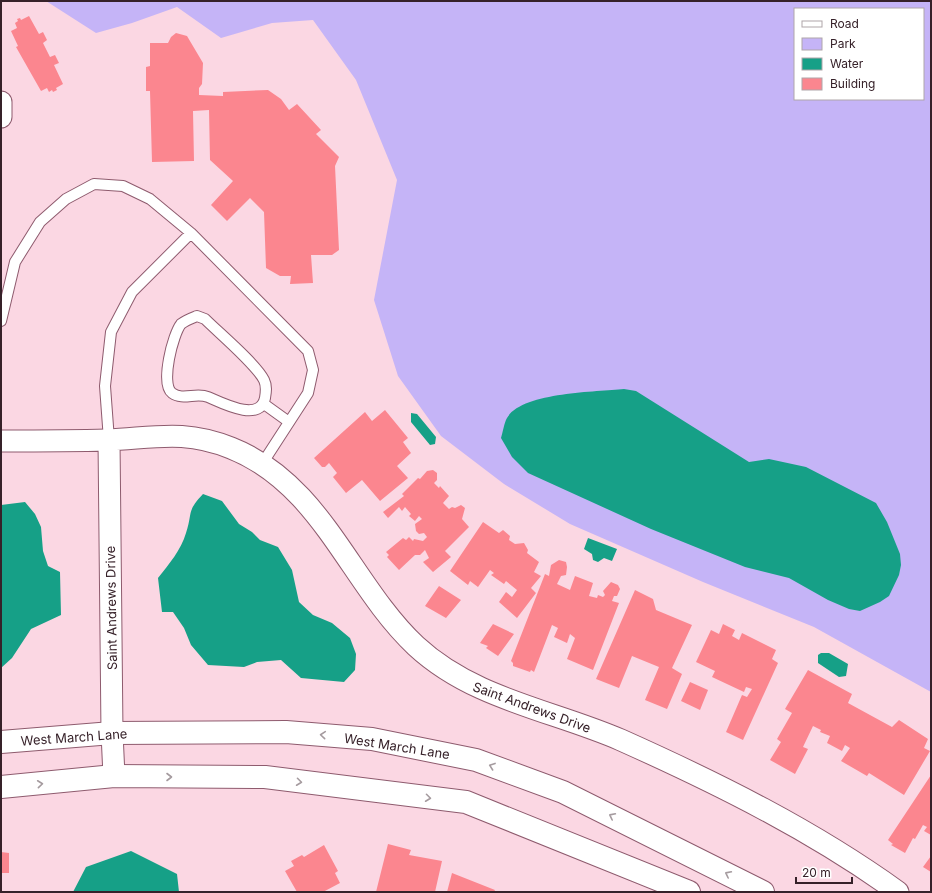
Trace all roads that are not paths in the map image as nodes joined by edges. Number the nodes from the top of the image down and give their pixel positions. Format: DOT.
graph roads {
  1 [pos="1,102"];
  2 [pos="1,117"];
  3 [pos="191,233"];
  4 [pos="1,321"];
  5 [pos="264,404"];
  6 [pos="289,422"];
  7 [pos="109,440"];
  8 [pos="1,441"];
  9 [pos="262,464"];
  10 [pos="112,733"];
  11 [pos="1,742"];
  12 [pos="114,776"];
  13 [pos="1,787"];
  14 [pos="689,892"];
  15 [pos="763,892"];
  16 [pos="898,892"];
  1 -- 2 [label="street"];
  3 -- 4 [label="lane"];
  3 -- 6 [label="lane"];
  3 -- 7 [label="lane"];
  5 -- 5 [label="lane"];
  5 -- 6 [label="lane"];
  6 -- 9 [label="lane"];
  7 -- 8 [label="street, Saint Andrews Drive"];
  7 -- 9 [label="street, Saint Andrews Drive"];
  7 -- 10 [label="street, Saint Andrews Drive"];
  9 -- 16 [label="street, Saint Andrews Drive"];
  10 -- 11 [label="main road, West March Lane"];
  10 -- 12 [label="street, Saint Andrews Drive"];
  15 -- 10 [label="main road, West March Lane, one-way"];
  13 -- 12 [label="main road, one-way"];
  12 -- 14 [label="main road, one-way"];
}
